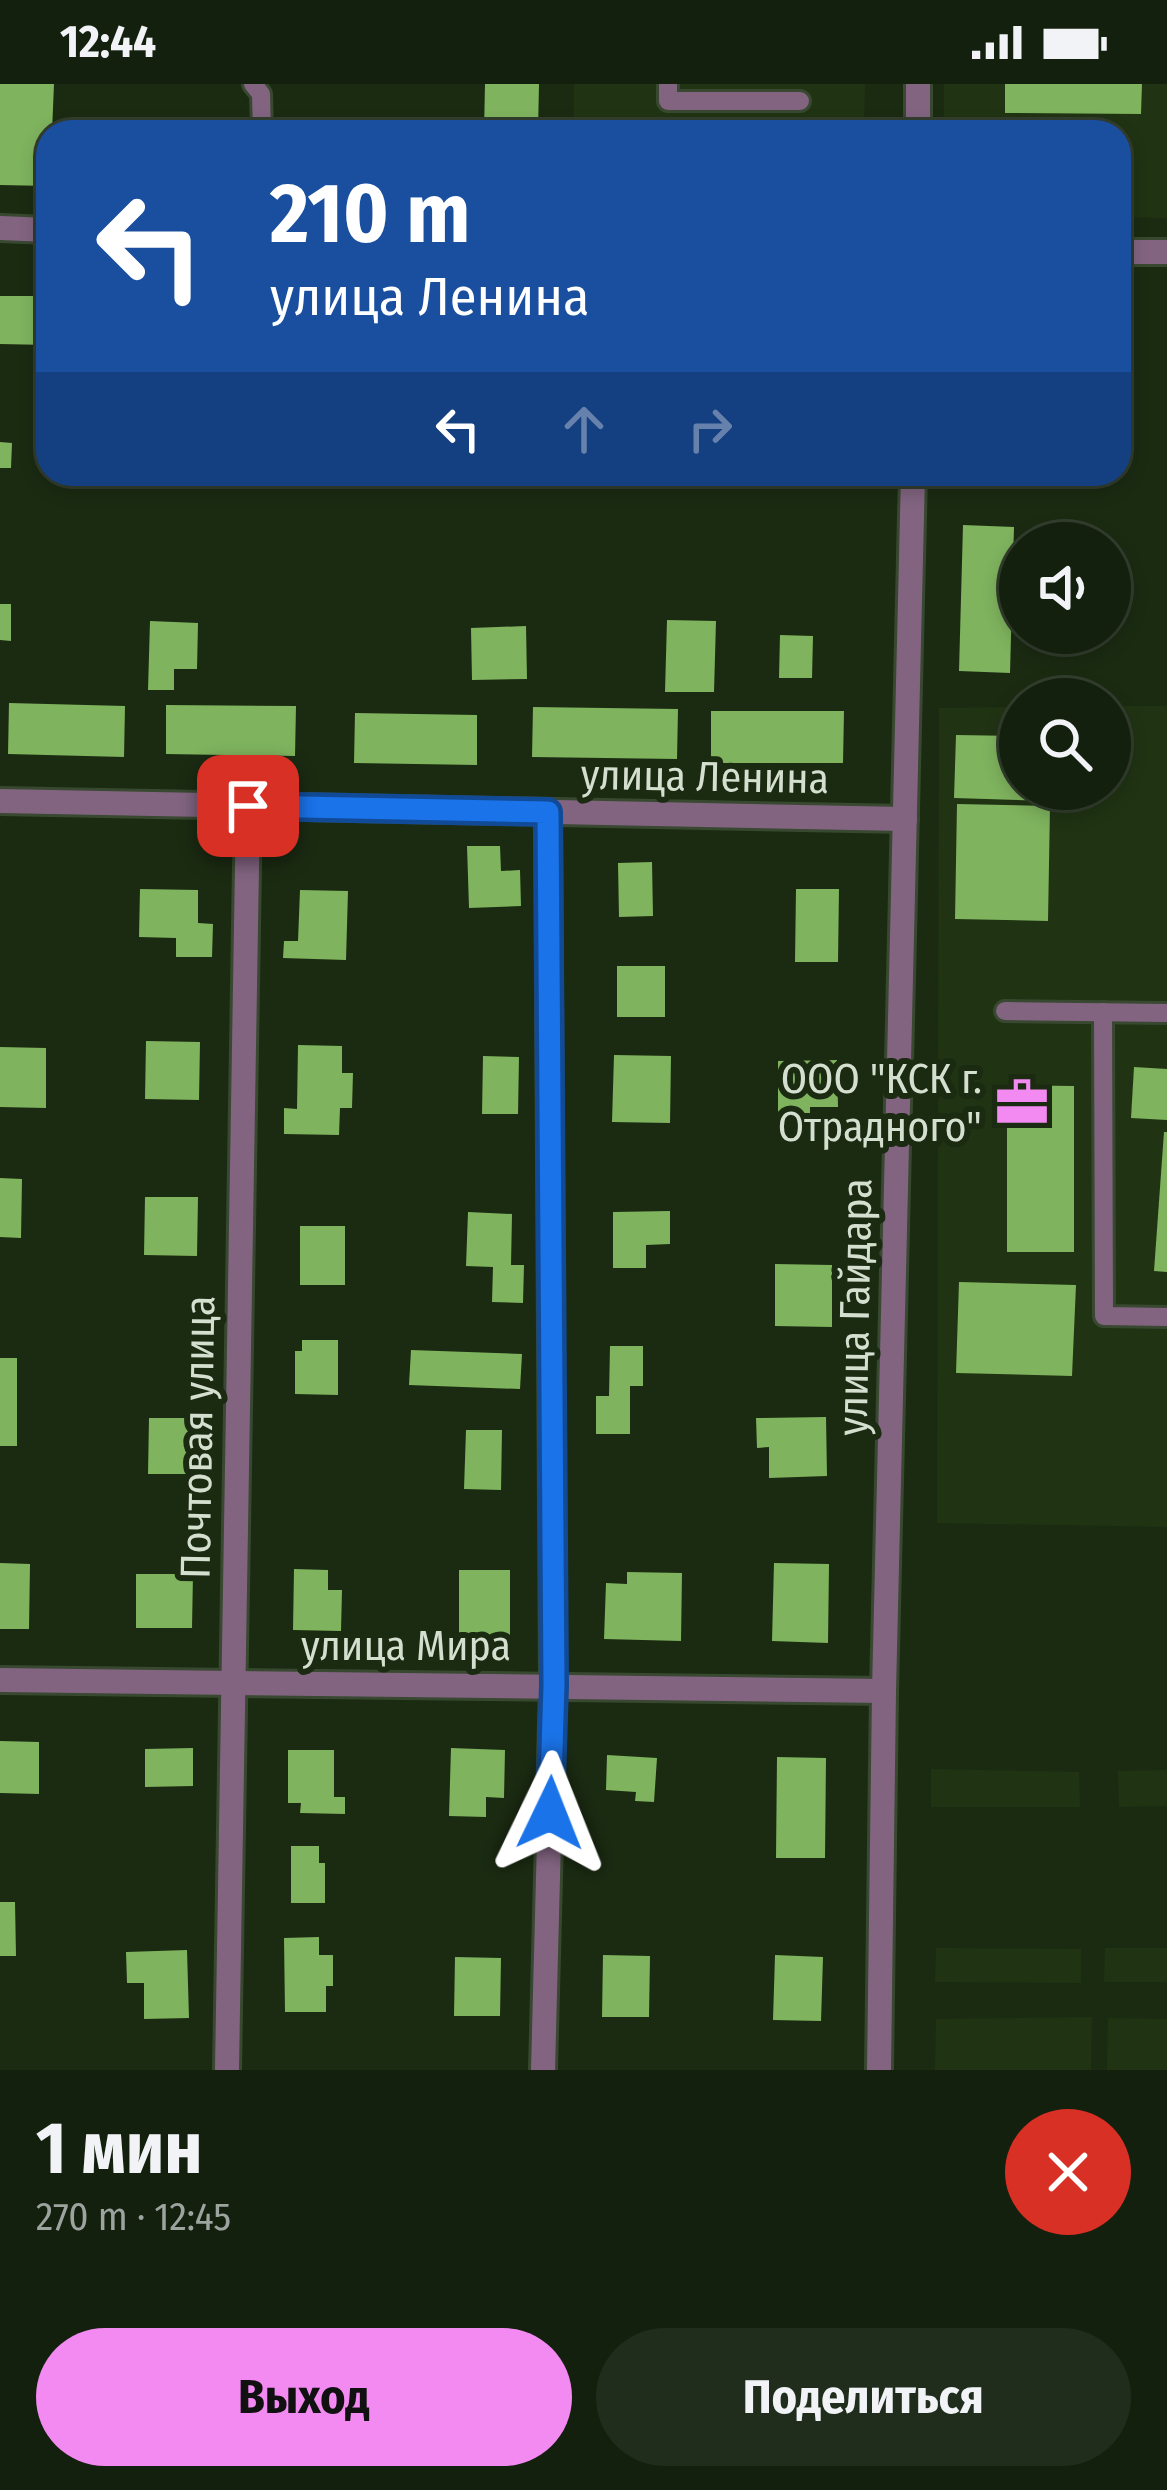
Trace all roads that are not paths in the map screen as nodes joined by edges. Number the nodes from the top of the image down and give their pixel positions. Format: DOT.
graph roads {
  1 [pos="253,84"];
  2 [pos="668,84"];
  3 [pos="918,84"];
  4 [pos="800,101"];
  5 [pos="262,120"];
  6 [pos="918,120"];
  7 [pos="0,228"];
  8 [pos="36,230"];
  9 [pos="1131,252"];
  10 [pos="1167,252"];
  11 [pos="913,486"];
  12 [pos="0,801"];
  13 [pos="248,806"];
  14 [pos="548,812"];
  15 [pos="904,820"];
  16 [pos="1005,1011"];
  17 [pos="1103,1012"];
  18 [pos="1167,1013"];
  19 [pos="1167,1317"];
  20 [pos="0,1680"];
  21 [pos="232,1683"];
  22 [pos="554,1685"];
  23 [pos="884,1691"];
  24 [pos="227,2070"];
  25 [pos="543,2070"];
  26 [pos="878,2070"];
  1 -- 5 [label="lane"];
  2 -- 4 [label="lane"];
  3 -- 6 [label="street"];
  7 -- 8 [label="street"];
  9 -- 10 [label="street"];
  11 -- 15 [label="street, улица Гайдара"];
  12 -- 13 [label="street, улица Ленина"];
  13 -- 14 [label="street, улица Ленина"];
  13 -- 21 [label="street, Почтовая улица"];
  14 -- 15 [label="street, улица Ленина"];
  14 -- 22 [label="street"];
  15 -- 23 [label="street, улица Гайдара"];
  16 -- 17 [label="lane"];
  17 -- 18 [label="lane"];
  17 -- 19 [label="lane"];
  20 -- 21 [label="street, улица Мира"];
  21 -- 22 [label="street, улица Мира"];
  21 -- 24 [label="street, Почтовая улица"];
  22 -- 23 [label="street, улица Мира"];
  22 -- 25 [label="street"];
  23 -- 26 [label="street, улица Гайдара"];
}
